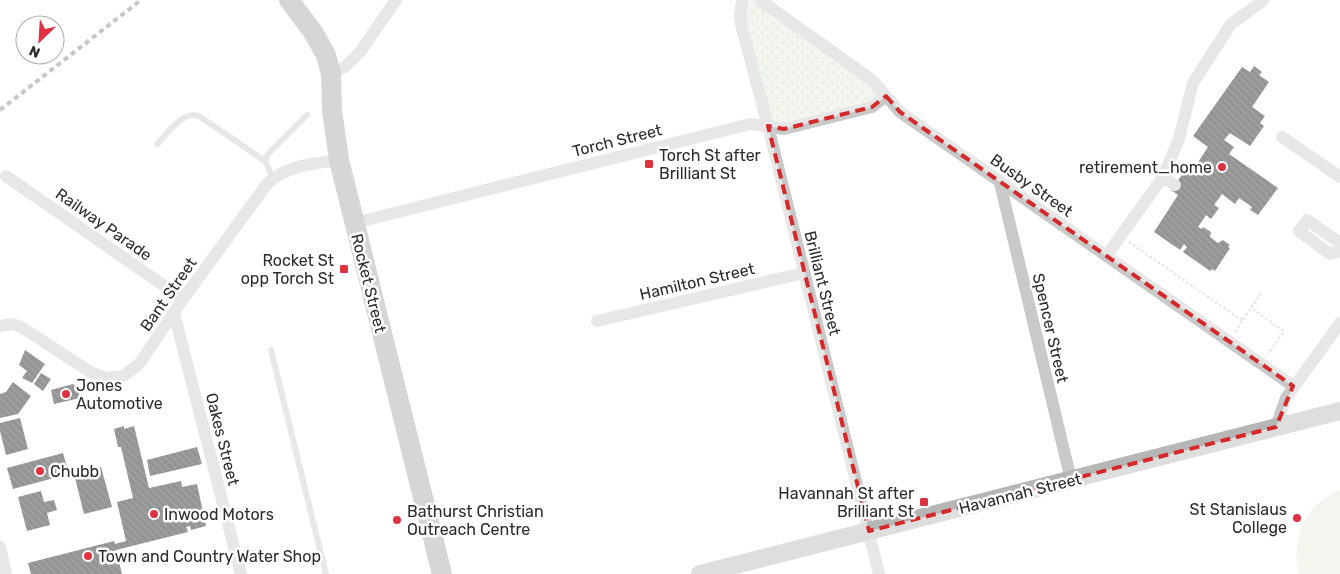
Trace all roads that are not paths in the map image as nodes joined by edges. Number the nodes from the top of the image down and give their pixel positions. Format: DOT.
graph roads {
  1 [pos="289,0"];
  2 [pos="396,0"];
  3 [pos="742,0"];
  4 [pos="760,0"];
  5 [pos="1264,0"];
  6 [pos="331,74"];
  7 [pos="886,96"];
  8 [pos="307,115"];
  9 [pos="768,126"];
  10 [pos="1282,138"];
  11 [pos="157,144"];
  12 [pos="339,160"];
  13 [pos="265,161"];
  14 [pos="6,176"];
  15 [pos="273,177"];
  16 [pos="1163,177"];
  17 [pos="1340,177"];
  18 [pos="1000,183"];
  19 [pos="1175,185"];
  20 [pos="354,224"];
  21 [pos="1106,256"];
  22 [pos="804,273"];
  23 [pos="183,299"];
  24 [pos="174,313"];
  25 [pos="597,321"];
  26 [pos="1340,323"];
  27 [pos="3,325"];
  28 [pos="271,350"];
  29 [pos="1293,386"];
  30 [pos="1340,411"];
  31 [pos="1276,427"];
  32 [pos="1071,480"];
  33 [pos="869,531"];
  34 [pos="0,547"];
  35 [pos="6,574"];
  36 [pos="241,574"];
  37 [pos="326,574"];
  38 [pos="442,574"];
  39 [pos="700,574"];
  40 [pos="879,574"];
  1 -- 6 [label="main road, Rocket Street"];
  2 -- 6 [label="street"];
  3 -- 9 [label="street, Brilliant Street"];
  4 -- 7 [label="street, Busby Street"];
  5 -- 16 [label="street"];
  6 -- 12 [label="main road, Rocket Street"];
  7 -- 9 [label="street, Torch Street"];
  7 -- 18 [label="street, Busby Street"];
  8 -- 13 [label="lane"];
  9 -- 20 [label="street, Torch Street"];
  9 -- 22 [label="street, Brilliant Street"];
  10 -- 17 [label="street"];
  11 -- 13 [label="lane"];
  12 -- 15 [label="street"];
  12 -- 20 [label="main road, Rocket Street"];
  13 -- 15 [label="lane"];
  14 -- 23 [label="street, Railway Parade"];
  15 -- 23 [label="street, Bant Street"];
  16 -- 19 [label="street"];
  16 -- 21 [label="street"];
  18 -- 21 [label="street, Busby Street"];
  18 -- 32 [label="street, Spencer Street"];
  20 -- 38 [label="main road, Rocket Street"];
  21 -- 29 [label="street, Busby Street"];
  22 -- 25 [label="street, Hamilton Street"];
  22 -- 33 [label="street, Brilliant Street"];
  23 -- 24 [label="street, Bant Street"];
  24 -- 27 [label="street, Bant Street"];
  24 -- 36 [label="street, Oakes Street"];
  26 -- 29 [label="street"];
  28 -- 37 [label="lane"];
  29 -- 31 [label="street"];
  30 -- 31 [label="street, Havannah Street"];
  31 -- 32 [label="street, Havannah Street"];
  32 -- 33 [label="street, Havannah Street"];
  33 -- 39 [label="street, Havannah Street"];
  33 -- 40 [label="street, Brilliant Street"];
  34 -- 35 [label="street"];
}
